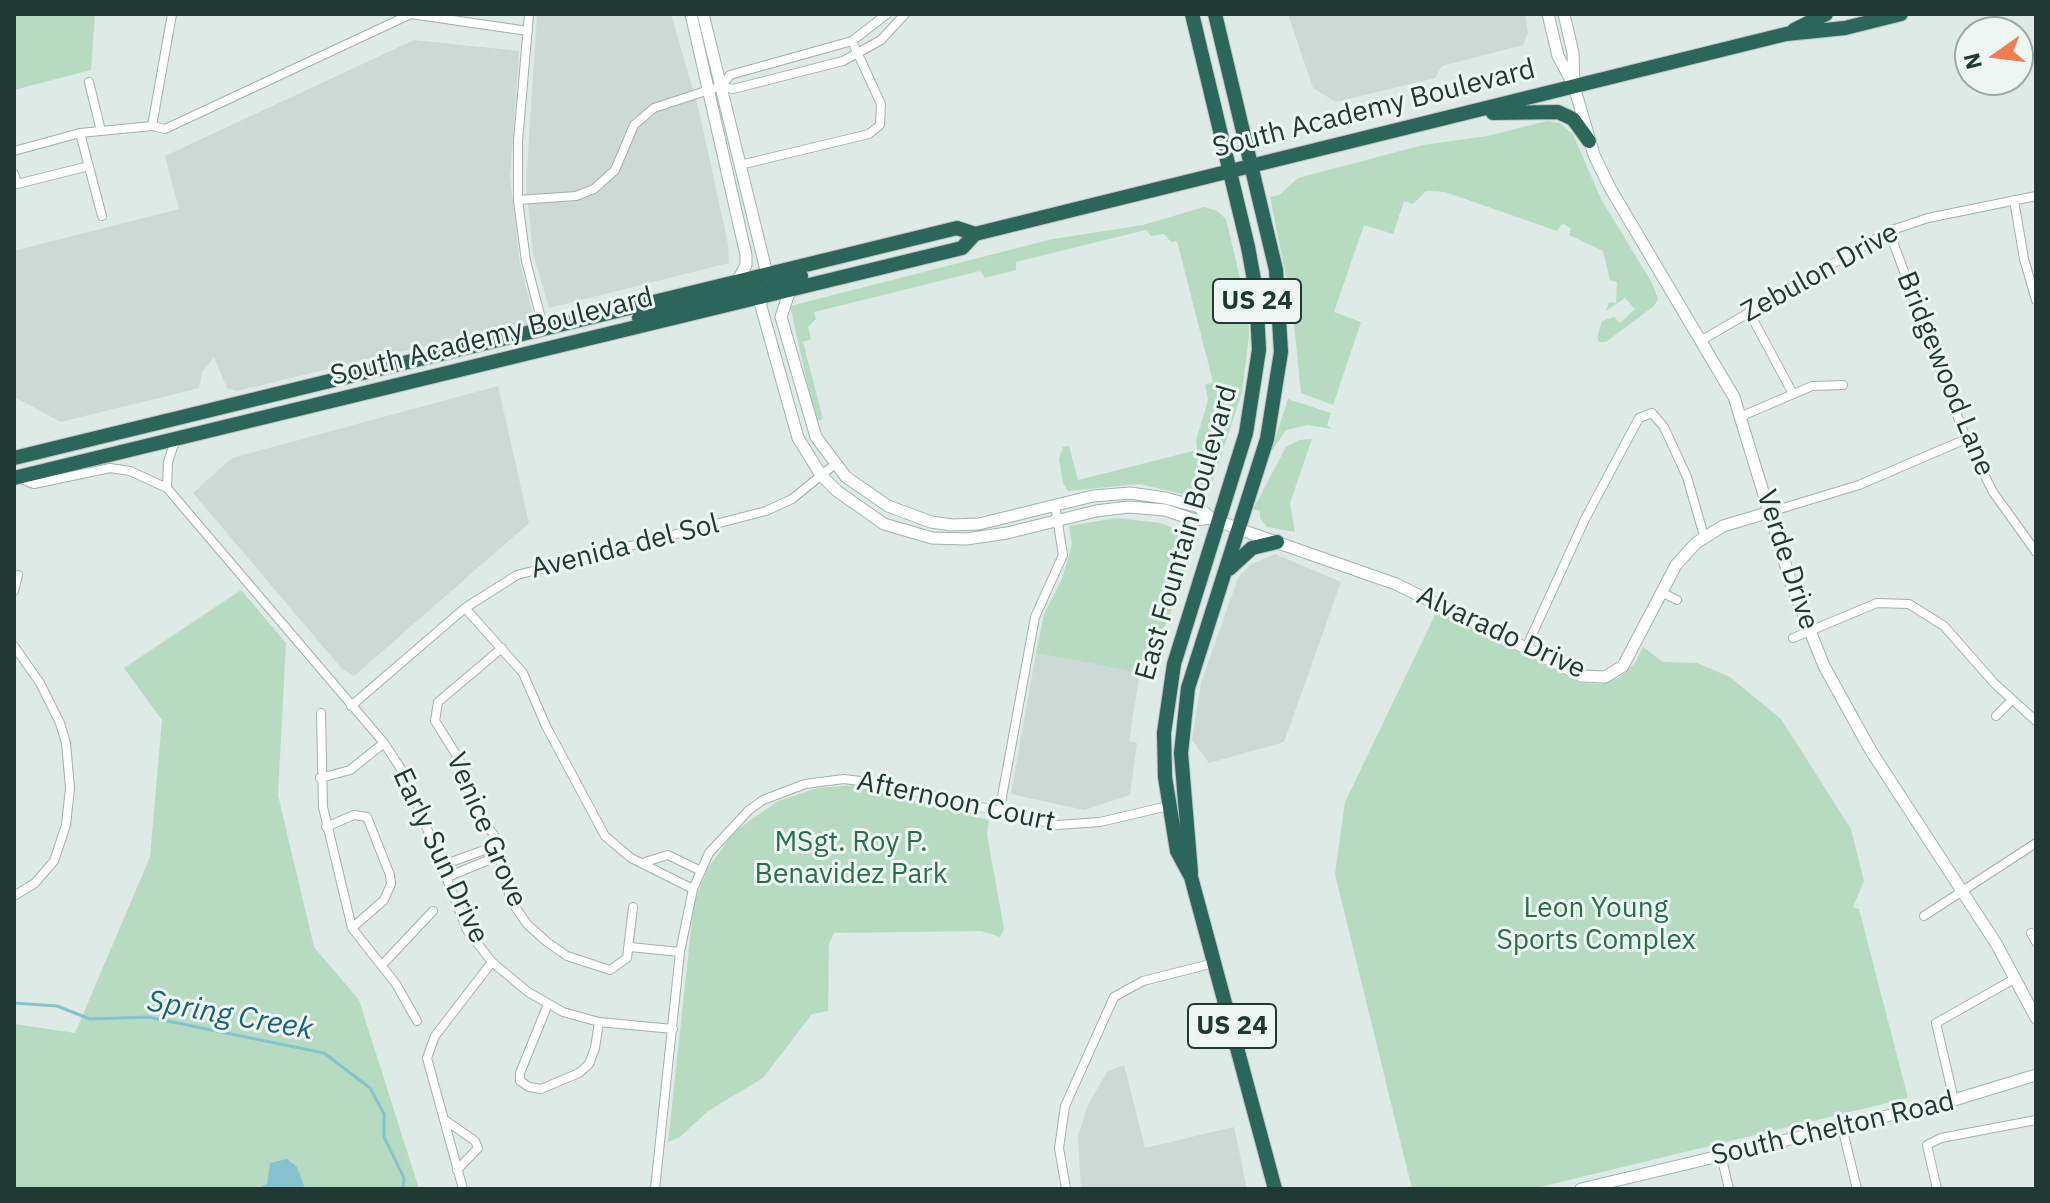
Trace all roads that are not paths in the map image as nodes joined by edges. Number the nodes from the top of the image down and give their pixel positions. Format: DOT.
graph roads {
  1 [pos="172,14"];
  2 [pos="495,14"];
  3 [pos="529,14"];
  4 [pos="691,14"];
  5 [pos="703,14"];
  6 [pos="887,14"];
  7 [pos="905,14"];
  8 [pos="1192,14"];
  9 [pos="1215,14"];
  10 [pos="1548,14"];
  11 [pos="1564,14"];
  12 [pos="1826,14"];
  13 [pos="1901,14"];
  14 [pos="495,26"];
  15 [pos="528,31"];
  16 [pos="1786,34"];
  17 [pos="852,41"];
  18 [pos="858,54"];
  19 [pos="89,82"];
  20 [pos="1574,86"];
  21 [pos="715,88"];
  22 [pos="1461,114"];
  23 [pos="152,126"];
  24 [pos="101,131"];
  25 [pos="80,133"];
  26 [pos="1589,141"];
  27 [pos="14,151"];
  28 [pos="740,165"];
  29 [pos="89,166"];
  30 [pos="1252,166"];
  31 [pos="1229,172"];
  32 [pos="14,174"];
  33 [pos="2036,196"];
  34 [pos="518,200"];
  35 [pos="2014,200"];
  36 [pos="102,216"];
  37 [pos="1889,231"];
  38 [pos="975,234"];
  39 [pos="895,243"];
  40 [pos="767,274"];
  41 [pos="737,282"];
  42 [pos="790,290"];
  43 [pos="759,299"];
  44 [pos="2036,300"];
  45 [pos="1749,312"];
  46 [pos="545,331"];
  47 [pos="1702,340"];
  48 [pos="574,344"];
  49 [pos="1843,385"];
  50 [pos="1793,394"];
  51 [pos="1742,416"];
  52 [pos="1966,439"];
  53 [pos="175,441"];
  54 [pos="14,458"];
  55 [pos="834,465"];
  56 [pos="821,475"];
  57 [pos="16,477"];
  58 [pos="167,488"];
  59 [pos="1055,505"];
  60 [pos="1770,512"];
  61 [pos="1059,519"];
  62 [pos="1214,519"];
  63 [pos="1239,528"];
  64 [pos="1704,536"];
  65 [pos="1277,542"];
  66 [pos="2036,552"];
  67 [pos="18,575"];
  68 [pos="1223,575"];
  69 [pos="14,591"];
  70 [pos="1663,593"];
  71 [pos="1677,600"];
  72 [pos="465,608"];
  73 [pos="1809,630"];
  74 [pos="1793,638"];
  75 [pos="14,646"];
  76 [pos="502,648"];
  77 [pos="1526,648"];
  78 [pos="2012,700"];
  79 [pos="351,706"];
  80 [pos="321,713"];
  81 [pos="1996,716"];
  82 [pos="2036,721"];
  83 [pos="384,743"];
  84 [pos="320,778"];
  85 [pos="1168,806"];
  86 [pos="999,813"];
  87 [pos="326,827"];
  88 [pos="2036,843"];
  89 [pos="499,850"];
  90 [pos="645,862"];
  91 [pos="443,865"];
  92 [pos="701,871"];
  93 [pos="447,877"];
  94 [pos="1191,877"];
  95 [pos="693,889"];
  96 [pos="1963,891"];
  97 [pos="14,896"];
  98 [pos="633,907"];
  99 [pos="433,911"];
  100 [pos="1924,916"];
  101 [pos="352,928"];
  102 [pos="2031,933"];
  103 [pos="2036,942"];
  104 [pos="630,947"];
  105 [pos="680,952"];
  106 [pos="492,962"];
  107 [pos="1215,963"];
  108 [pos="382,965"];
  109 [pos="2016,978"];
  110 [pos="548,1004"];
  111 [pos="2036,1018"];
  112 [pos="417,1021"];
  113 [pos="599,1022"];
  114 [pos="673,1029"];
  115 [pos="2036,1075"];
  116 [pos="1954,1100"];
  117 [pos="444,1119"];
  118 [pos="2036,1120"];
  119 [pos="1842,1127"];
  120 [pos="1721,1155"];
  121 [pos="457,1170"];
  122 [pos="1601,1187"];
  123 [pos="463,1189"];
  124 [pos="655,1189"];
  125 [pos="1066,1189"];
  126 [pos="1275,1189"];
  127 [pos="1581,1189"];
  128 [pos="1729,1189"];
  129 [pos="1857,1189"];
  130 [pos="1937,1189"];
  1 -- 23 [label="street"];
  2 -- 14 [label="street"];
  3 -- 15 [label="street"];
  4 -- 21 [label="street"];
  5 -- 21 [label="street"];
  6 -- 17 [label="street"];
  7 -- 18 [label="street"];
  8 -- 31 [label="highway, East Fountain Boulevard / US 24"];
  9 -- 30 [label="highway, East Fountain Boulevard / US 24"];
  10 -- 20 [label="street"];
  11 -- 20 [label="street"];
  12 -- 16 [label="highway, South Academy Boulevard"];
  13 -- 16 [label="highway, South Academy Boulevard"];
  14 -- 15 [label="street"];
  14 -- 23 [label="street"];
  15 -- 34 [label="street"];
  16 -- 20 [label="highway, South Academy Boulevard"];
  17 -- 18 [label="street"];
  17 -- 21 [label="street"];
  18 -- 21 [label="street"];
  18 -- 28 [label="street"];
  19 -- 24 [label="street"];
  20 -- 22 [label="highway, South Academy Boulevard"];
  20 -- 26 [label="street, Verde Drive"];
  21 -- 28 [label="street"];
  21 -- 34 [label="street"];
  21 -- 41 [label="street"];
  22 -- 26 [label="highway"];
  22 -- 30 [label="highway, South Academy Boulevard"];
  23 -- 24 [label="street"];
  24 -- 25 [label="street"];
  25 -- 27 [label="street"];
  25 -- 29 [label="street"];
  26 -- 47 [label="street, Verde Drive"];
  28 -- 40 [label="street"];
  29 -- 32 [label="street"];
  29 -- 36 [label="street"];
  30 -- 31 [label="highway, South Academy Boulevard"];
  30 -- 63 [label="highway, East Fountain Boulevard / US 24"];
  31 -- 38 [label="highway, South Academy Boulevard"];
  31 -- 62 [label="highway, East Fountain Boulevard / US 24"];
  33 -- 35 [label="street, Zebulon Drive"];
  34 -- 46 [label="street"];
  35 -- 37 [label="street, Zebulon Drive"];
  35 -- 44 [label="street"];
  37 -- 45 [label="street, Zebulon Drive"];
  37 -- 52 [label="street, Bridgewood Lane"];
  38 -- 39 [label="highway, South Academy Boulevard"];
  38 -- 42 [label="highway, South Academy Boulevard"];
  39 -- 40 [label="highway, South Academy Boulevard"];
  39 -- 43 [label="highway"];
  40 -- 41 [label="highway, South Academy Boulevard"];
  40 -- 48 [label="highway"];
  41 -- 46 [label="highway, South Academy Boulevard"];
  42 -- 43 [label="highway, South Academy Boulevard"];
  42 -- 55 [label="street"];
  43 -- 48 [label="highway, South Academy Boulevard"];
  43 -- 56 [label="street"];
  45 -- 47 [label="street, Zebulon Drive"];
  45 -- 50 [label="street"];
  46 -- 54 [label="highway, South Academy Boulevard"];
  47 -- 51 [label="street, Verde Drive"];
  48 -- 53 [label="highway, South Academy Boulevard"];
  49 -- 50 [label="street"];
  50 -- 51 [label="street"];
  51 -- 60 [label="street, Verde Drive"];
  52 -- 60 [label="street, Alvarado Drive"];
  52 -- 66 [label="street, Bridgewood Lane"];
  53 -- 57 [label="highway, South Academy Boulevard"];
  53 -- 58 [label="street"];
  55 -- 56 [label="street, Avenida del Sol"];
  55 -- 59 [label="street"];
  56 -- 61 [label="street"];
  56 -- 72 [label="street, Avenida del Sol"];
  57 -- 58 [label="street, Early Sun Drive"];
  58 -- 79 [label="street, Early Sun Drive"];
  59 -- 61 [label="street"];
  59 -- 62 [label="street"];
  60 -- 64 [label="street, Alvarado Drive"];
  60 -- 73 [label="street, Verde Drive"];
  61 -- 62 [label="street"];
  61 -- 86 [label="street"];
  62 -- 63 [label="street, Alvarado Drive"];
  62 -- 85 [label="highway, East Fountain Boulevard / US 24"];
  63 -- 65 [label="street, Alvarado Drive"];
  63 -- 68 [label="highway, East Fountain Boulevard / US 24"];
  64 -- 70 [label="street, Alvarado Drive"];
  64 -- 77 [label="street"];
  65 -- 68 [label="highway"];
  65 -- 77 [label="street, Alvarado Drive"];
  67 -- 69 [label="street"];
  68 -- 94 [label="highway, East Fountain Boulevard / US 24"];
  70 -- 71 [label="street"];
  70 -- 77 [label="street, Alvarado Drive"];
  72 -- 76 [label="street"];
  72 -- 79 [label="street, Avenida del Sol"];
  73 -- 74 [label="street"];
  73 -- 78 [label="street"];
  73 -- 96 [label="street, Verde Drive"];
  75 -- 97 [label="street"];
  76 -- 89 [label="street, Venice Grove"];
  76 -- 90 [label="street"];
  78 -- 81 [label="street"];
  78 -- 82 [label="street"];
  79 -- 83 [label="street, Early Sun Drive"];
  80 -- 84 [label="street"];
  83 -- 84 [label="street"];
  83 -- 91 [label="street, Early Sun Drive"];
  84 -- 87 [label="street"];
  85 -- 86 [label="street, Afternoon Court"];
  85 -- 94 [label="highway, East Fountain Boulevard / US 24"];
  86 -- 92 [label="street, Afternoon Court"];
  87 -- 101 [label="street"];
  87 -- 101 [label="street"];
  88 -- 96 [label="street"];
  89 -- 91 [label="street"];
  89 -- 93 [label="street"];
  89 -- 104 [label="street, Venice Grove"];
  90 -- 92 [label="street"];
  90 -- 95 [label="street"];
  91 -- 93 [label="street, Early Sun Drive"];
  92 -- 95 [label="street, Afternoon Court"];
  93 -- 106 [label="street, Early Sun Drive"];
  94 -- 107 [label="highway, East Fountain Boulevard / US 24"];
  95 -- 105 [label="street, Afternoon Court"];
  96 -- 100 [label="street"];
  96 -- 109 [label="street, Verde Drive"];
  98 -- 104 [label="street"];
  99 -- 108 [label="street"];
  101 -- 108 [label="street"];
  102 -- 103 [label="street"];
  104 -- 105 [label="street"];
  105 -- 114 [label="street, Afternoon Court"];
  106 -- 110 [label="street, Early Sun Drive"];
  106 -- 117 [label="street"];
  107 -- 125 [label="street"];
  107 -- 126 [label="highway, East Fountain Boulevard / US 24"];
  108 -- 112 [label="street"];
  109 -- 111 [label="street, Verde Drive"];
  109 -- 116 [label="street"];
  110 -- 113 [label="street, Early Sun Drive"];
  110 -- 113 [label="street"];
  113 -- 114 [label="street, Early Sun Drive"];
  114 -- 124 [label="street, Afternoon Court"];
  115 -- 116 [label="street, South Chelton Road"];
  116 -- 119 [label="street, South Chelton Road"];
  117 -- 121 [label="street"];
  117 -- 121 [label="street"];
  118 -- 130 [label="street"];
  119 -- 120 [label="street, South Chelton Road"];
  119 -- 129 [label="street"];
  120 -- 122 [label="street, South Chelton Road"];
  120 -- 128 [label="street"];
  121 -- 123 [label="street"];
  122 -- 127 [label="street, South Chelton Road"];
}
